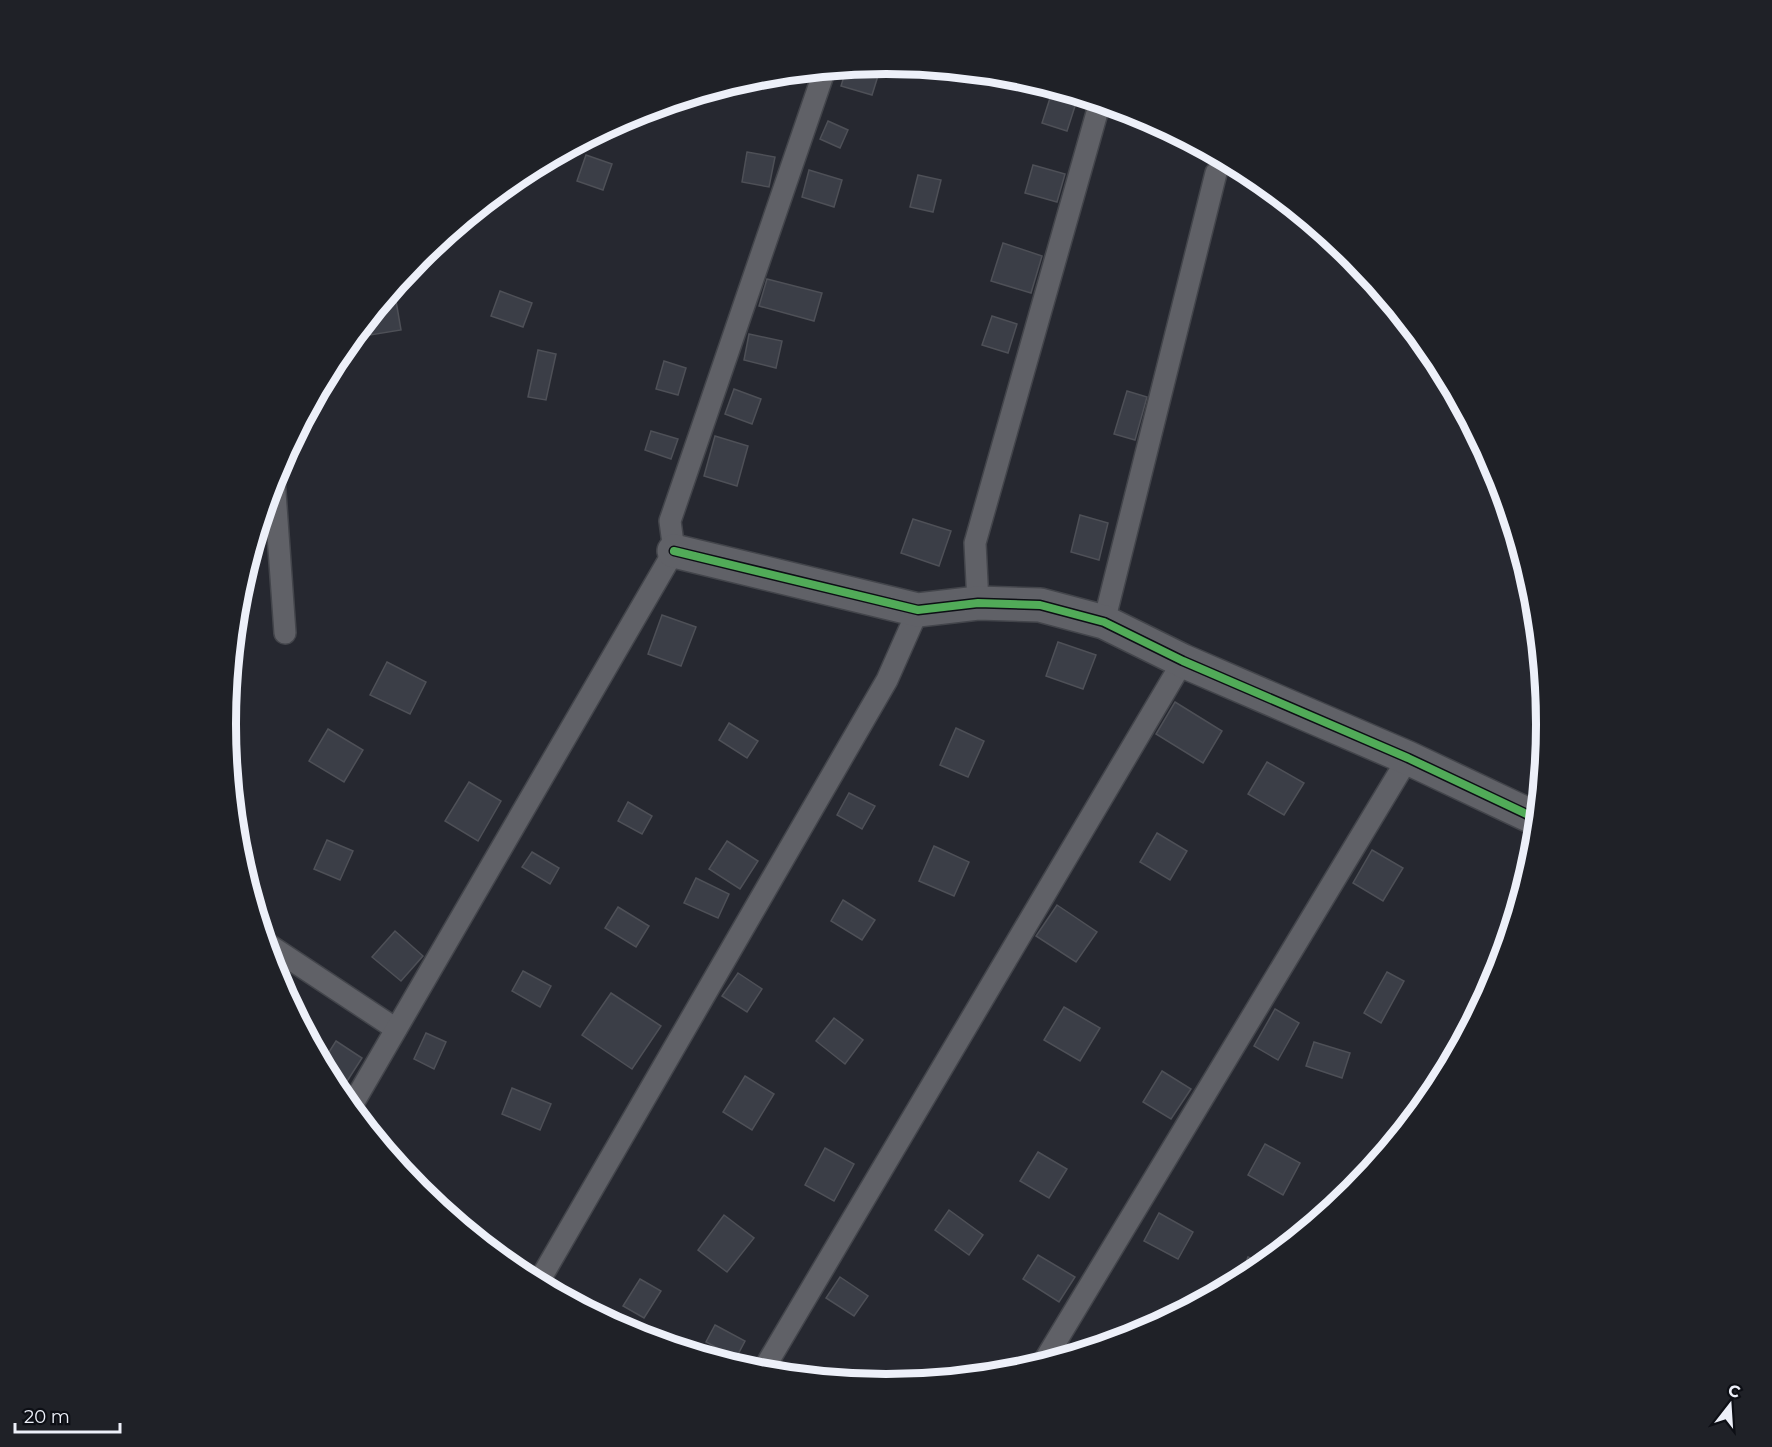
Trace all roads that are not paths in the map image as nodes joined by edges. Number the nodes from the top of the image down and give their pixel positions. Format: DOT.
graph roads {
  1 [pos="822,77"];
  2 [pos="1098,109"];
  3 [pos="1216,173"];
  4 [pos="276,500"];
  5 [pos="674,551"];
  6 [pos="978,603"];
  7 [pos="918,610"];
  8 [pos="1104,622"];
  9 [pos="285,633"];
  10 [pos="1183,661"];
  11 [pos="1408,758"];
  12 [pos="1529,815"];
  13 [pos="276,949"];
  14 [pos="396,1029"];
  15 [pos="356,1099"];
  16 [pos="543,1275"];
  17 [pos="1050,1352"];
  18 [pos="768,1362"];
  1 -- 5 [label="lane"];
  2 -- 6 [label="lane"];
  3 -- 8 [label="lane"];
  4 -- 9 [label="lane"];
  5 -- 7 [label="street"];
  5 -- 14 [label="lane"];
  6 -- 7 [label="street"];
  6 -- 8 [label="street"];
  7 -- 16 [label="lane"];
  8 -- 10 [label="street"];
  10 -- 11 [label="street"];
  10 -- 18 [label="lane"];
  11 -- 12 [label="street"];
  11 -- 17 [label="lane"];
  13 -- 14 [label="lane"];
  14 -- 15 [label="lane"];
}
